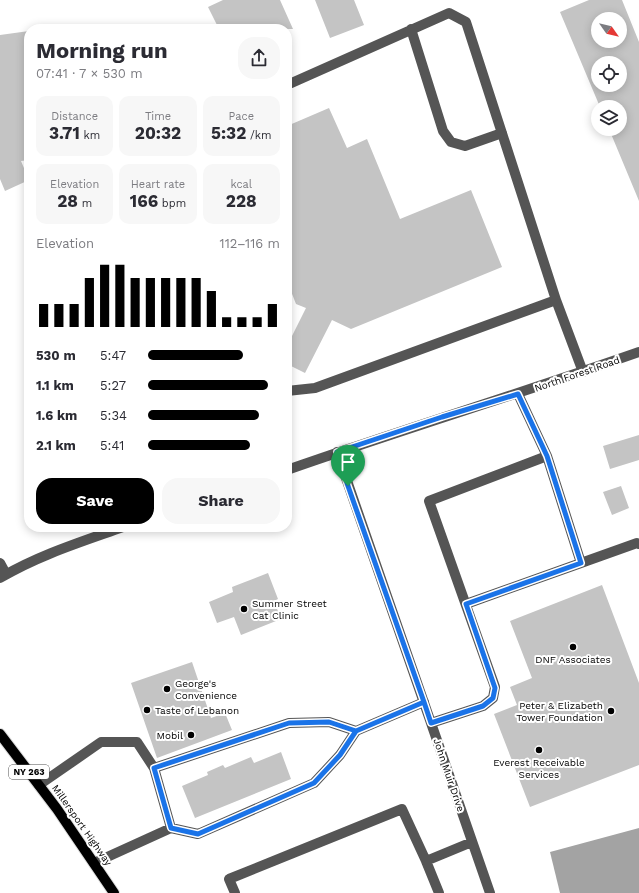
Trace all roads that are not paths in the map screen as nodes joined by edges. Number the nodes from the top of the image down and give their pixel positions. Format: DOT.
graph roads {
  1 [pos="411,29"];
  2 [pos="292,83"];
  3 [pos="502,133"];
  4 [pos="556,300"];
  5 [pos="639,352"];
  6 [pos="583,372"];
  7 [pos="292,390"];
  8 [pos="518,394"];
  9 [pos="337,452"];
  10 [pos="547,456"];
  11 [pos="292,468"];
  12 [pos="108,532"];
  13 [pos="639,544"];
  14 [pos="581,563"];
  15 [pos="0,564"];
  16 [pos="3,576"];
  17 [pos="466,604"];
  18 [pos="424,702"];
  19 [pos="431,723"];
  20 [pos="356,731"];
  21 [pos="0,734"];
  22 [pos="154,768"];
  23 [pos="39,785"];
  24 [pos="171,828"];
  25 [pos="472,842"];
  26 [pos="426,861"];
  27 [pos="94,863"];
  28 [pos="114,893"];
  29 [pos="235,893"];
  30 [pos="439,893"];
  31 [pos="490,893"];
  1 -- 2 [label="street"];
  1 -- 3 [label="street"];
  1 -- 3 [label="street"];
  3 -- 4 [label="street"];
  4 -- 6 [label="street"];
  4 -- 7 [label="street"];
  5 -- 6 [label="street, North Forest Road"];
  6 -- 8 [label="street, North Forest Road"];
  8 -- 9 [label="street, North Forest Road"];
  8 -- 10 [label="street"];
  9 -- 11 [label="street, North Forest Road"];
  9 -- 18 [label="street, John Muir Drive"];
  10 -- 14 [label="street"];
  10 -- 17 [label="street"];
  12 -- 16 [label="street"];
  13 -- 14 [label="street"];
  14 -- 17 [label="street"];
  15 -- 16 [label="street"];
  17 -- 19 [label="street"];
  18 -- 19 [label="street, John Muir Drive"];
  18 -- 20 [label="street"];
  19 -- 25 [label="street, John Muir Drive"];
  20 -- 22 [label="street"];
  20 -- 24 [label="street"];
  21 -- 23 [label="main road, Millersport Highway / NY 263"];
  22 -- 23 [label="street"];
  22 -- 24 [label="street"];
  23 -- 27 [label="main road, Millersport Highway / NY 263"];
  24 -- 27 [label="street"];
  25 -- 26 [label="street"];
  25 -- 31 [label="street, John Muir Drive"];
  26 -- 29 [label="street"];
  26 -- 30 [label="street"];
  27 -- 28 [label="main road, Millersport Highway / NY 263"];
}
